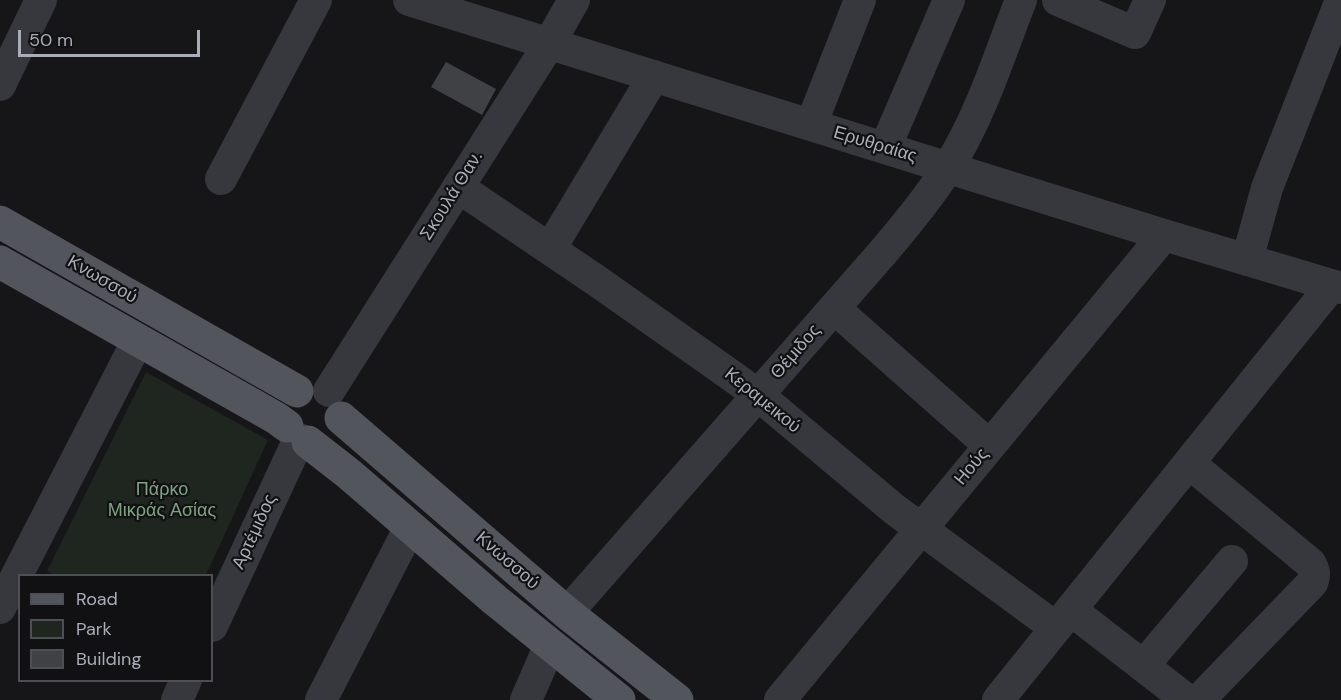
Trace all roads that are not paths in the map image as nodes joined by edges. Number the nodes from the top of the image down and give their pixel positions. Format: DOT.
graph roads {
  1 [pos="41,0"];
  2 [pos="316,0"];
  3 [pos="410,0"];
  4 [pos="574,0"];
  5 [pos="860,0"];
  6 [pos="949,0"];
  7 [pos="1021,0"];
  8 [pos="1058,0"];
  9 [pos="1150,0"];
  10 [pos="1341,0"];
  11 [pos="549,44"];
  12 [pos="654,76"];
  13 [pos="0,85"];
  14 [pos="810,125"];
  15 [pos="885,148"];
  16 [pos="948,167"];
  17 [pos="221,179"];
  18 [pos="458,187"];
  19 [pos="0,222"];
  20 [pos="1164,234"];
  21 [pos="550,249"];
  22 [pos="1247,260"];
  23 [pos="0,262"];
  24 [pos="1336,286"];
  25 [pos="834,308"];
  26 [pos="138,340"];
  27 [pos="758,395"];
  28 [pos="322,400"];
  29 [pos="298,435"];
  30 [pos="990,446"];
  31 [pos="1189,463"];
  32 [pos="410,527"];
  33 [pos="921,530"];
  34 [pos="1232,561"];
  35 [pos="19,574"];
  36 [pos="18,575"];
  37 [pos="0,608"];
  38 [pos="567,612"];
  39 [pos="1064,619"];
  40 [pos="213,624"];
  41 [pos="550,645"];
  42 [pos="1143,666"];
  43 [pos="186,682"];
  44 [pos="177,700"];
  45 [pos="321,700"];
  46 [pos="526,700"];
  47 [pos="619,700"];
  48 [pos="677,700"];
  49 [pos="780,700"];
  50 [pos="998,700"];
  51 [pos="1187,700"];
  52 [pos="1200,700"];
  1 -- 13 [label="street"];
  2 -- 17 [label="street"];
  3 -- 11 [label="street, Ερυθραίας"];
  4 -- 11 [label="street, Σκουλά Θαν."];
  5 -- 14 [label="street"];
  6 -- 15 [label="street"];
  7 -- 16 [label="street, Θέμιδος"];
  8 -- 9 [label="street"];
  10 -- 22 [label="street"];
  11 -- 12 [label="street, Ερυθραίας"];
  11 -- 18 [label="street, Σκουλά Θαν."];
  12 -- 14 [label="street, Ερυθραίας"];
  12 -- 21 [label="street"];
  14 -- 15 [label="street, Ερυθραίας"];
  15 -- 16 [label="street, Ερυθραίας"];
  16 -- 20 [label="street, Ερυθραίας"];
  16 -- 25 [label="street, Θέμιδος"];
  18 -- 21 [label="street, Κεραμεικού"];
  18 -- 28 [label="street, Σκουλά Θαν."];
  19 -- 28 [label="main road, Κνωσσού"];
  20 -- 22 [label="street, Ερυθραίας"];
  20 -- 30 [label="street, Ηούς"];
  21 -- 27 [label="street, Κεραμεικού"];
  22 -- 24 [label="street, Ερυθραίας"];
  23 -- 26 [label="main road, Κνωσσού"];
  24 -- 31 [label="street"];
  25 -- 27 [label="street, Θέμιδος"];
  25 -- 30 [label="street"];
  26 -- 29 [label="main road, Κνωσσού"];
  26 -- 35 [label="street"];
  27 -- 33 [label="street, Κεραμεικού"];
  27 -- 38 [label="street, Θέμιδος"];
  28 -- 29 [label="main road"];
  28 -- 29 [label="main road"];
  28 -- 38 [label="main road, Κνωσσού"];
  29 -- 32 [label="main road, Κνωσσού"];
  29 -- 40 [label="street, Αρτέμιδος"];
  30 -- 33 [label="street, Ηούς"];
  31 -- 39 [label="street"];
  31 -- 52 [label="street"];
  32 -- 41 [label="main road, Κνωσσού"];
  32 -- 45 [label="street"];
  33 -- 39 [label="street, Κεραμεικού"];
  33 -- 49 [label="street, Ηούς"];
  34 -- 42 [label="street"];
  36 -- 37 [label="street"];
  38 -- 48 [label="main road, Κνωσσού"];
  39 -- 42 [label="street, Κεραμεικού"];
  39 -- 50 [label="street"];
  41 -- 46 [label="street"];
  41 -- 47 [label="main road, Κνωσσού"];
  42 -- 51 [label="street, Κεραμεικού"];
  43 -- 44 [label="street"];
}
